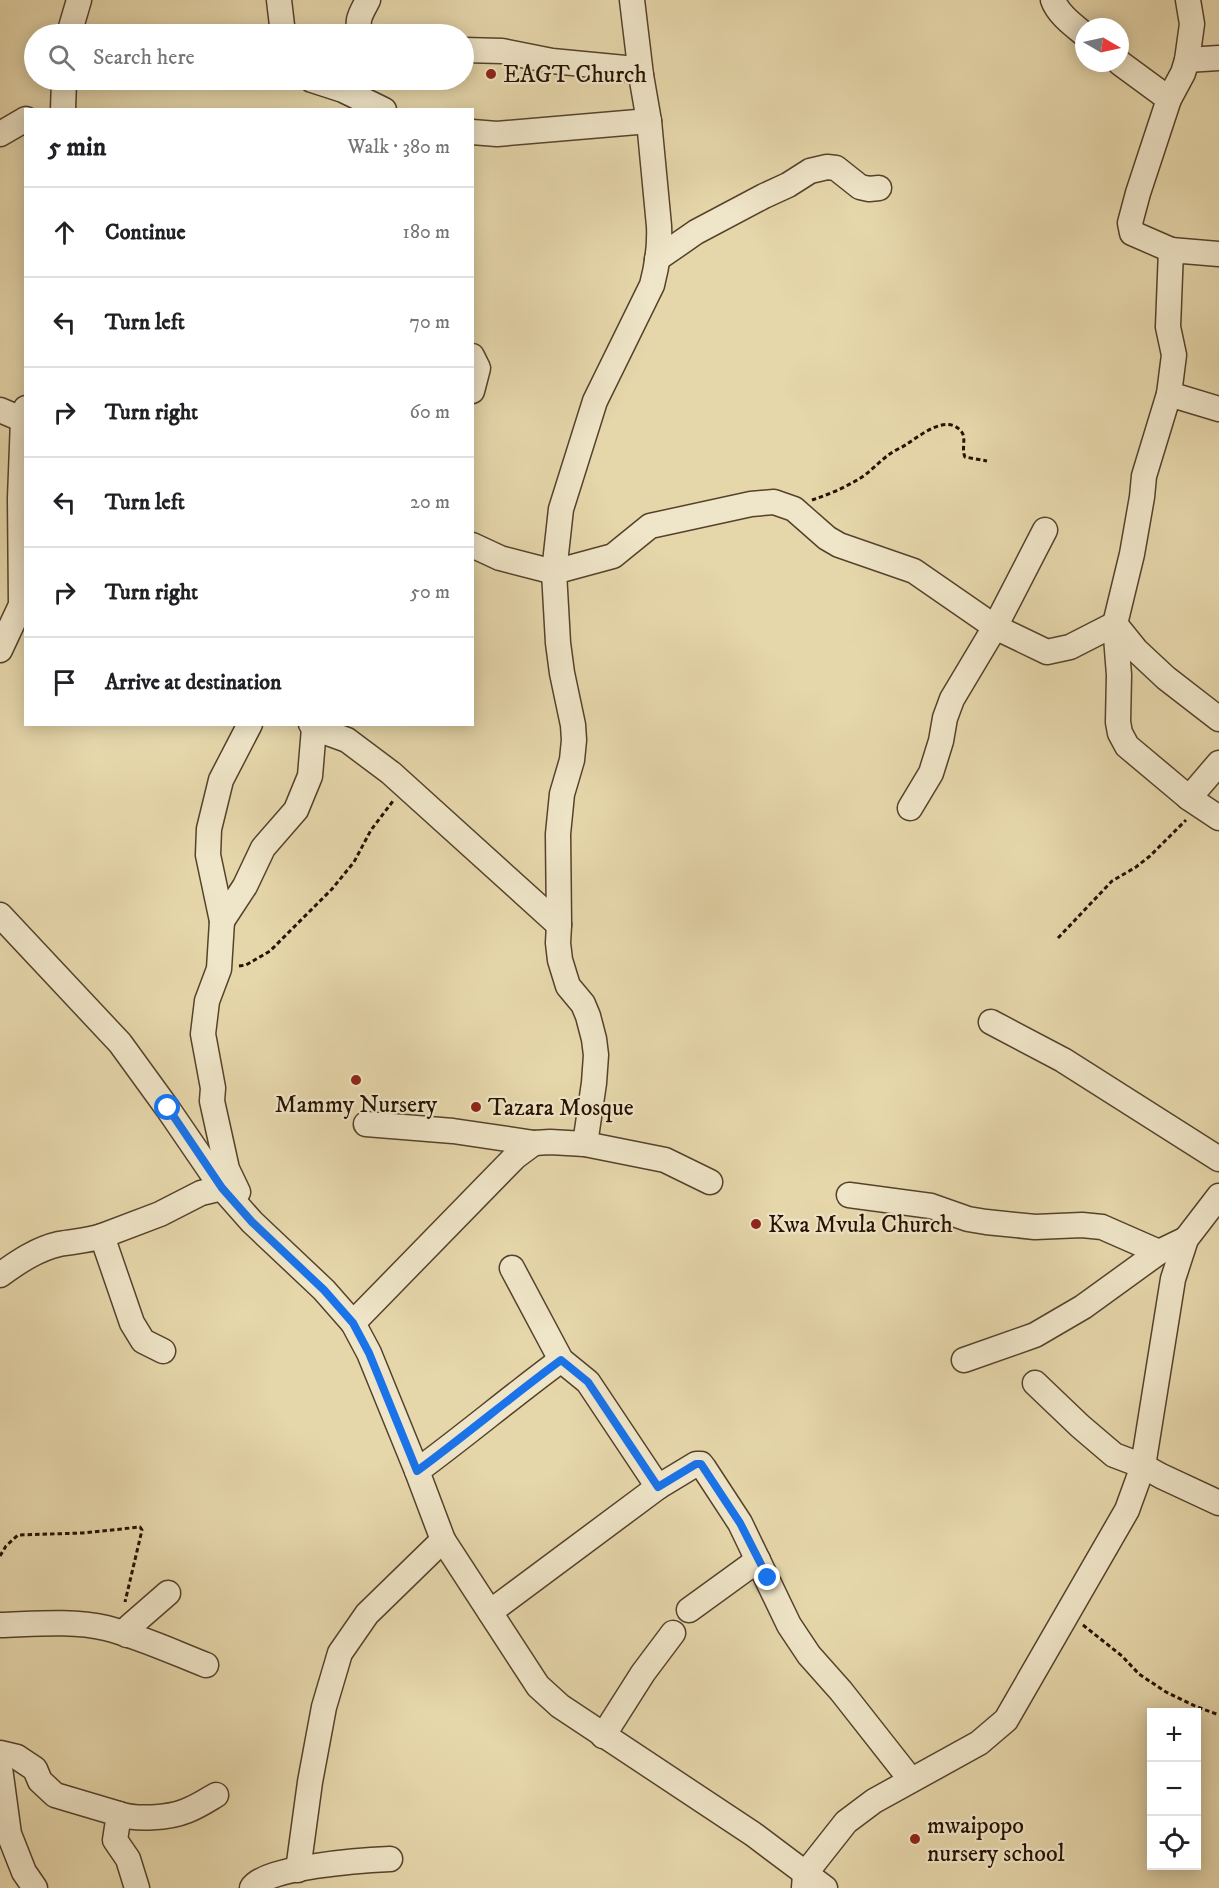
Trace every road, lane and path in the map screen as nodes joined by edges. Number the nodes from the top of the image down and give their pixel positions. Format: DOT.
graph roads {
  1 [pos="79,0"];
  2 [pos="279,0"];
  3 [pos="368,0"];
  4 [pos="632,0"];
  5 [pos="1053,0"];
  6 [pos="1188,0"];
  7 [pos="72,24"];
  8 [pos="282,24"];
  9 [pos="358,24"];
  10 [pos="1075,26"];
  11 [pos="474,50"];
  12 [pos="1219,58"];
  13 [pos="1187,60"];
  14 [pos="1129,70"];
  15 [pos="641,75"];
  16 [pos="343,90"];
  17 [pos="1169,99"];
  18 [pos="380,108"];
  19 [pos="24,120"];
  20 [pos="649,121"];
  21 [pos="474,132"];
  22 [pos="0,134"];
  23 [pos="879,188"];
  24 [pos="1171,250"];
  25 [pos="1219,254"];
  26 [pos="657,259"];
  27 [pos="474,360"];
  28 [pos="474,386"];
  29 [pos="1169,394"];
  30 [pos="1219,409"];
  31 [pos="0,410"];
  32 [pos="24,416"];
  33 [pos="24,432"];
  34 [pos="987,461"];
  35 [pos="794,509"];
  36 [pos="1045,530"];
  37 [pos="474,546"];
  38 [pos="554,572"];
  39 [pos="23,606"];
  40 [pos="1115,624"];
  41 [pos="995,627"];
  42 [pos="0,650"];
  43 [pos="1219,719"];
  44 [pos="249,726"];
  45 [pos="312,726"];
  46 [pos="1219,763"];
  47 [pos="407,787"];
  48 [pos="1189,798"];
  49 [pos="910,808"];
  50 [pos="1216,816"];
  51 [pos="0,915"];
  52 [pos="222,921"];
  53 [pos="559,925"];
  54 [pos="1058,938"];
  55 [pos="219,969"];
  56 [pos="991,1022"];
  57 [pos="366,1124"];
  58 [pos="534,1143"];
  59 [pos="585,1144"];
  60 [pos="1219,1159"];
  61 [pos="710,1182"];
  62 [pos="222,1188"];
  63 [pos="849,1195"];
  64 [pos="1219,1196"];
  65 [pos="252,1222"];
  66 [pos="102,1236"];
  67 [pos="1186,1239"];
  68 [pos="1159,1252"];
  69 [pos="512,1268"];
  70 [pos="0,1275"];
  71 [pos="353,1323"];
  72 [pos="163,1351"];
  73 [pos="561,1360"];
  74 [pos="964,1360"];
  75 [pos="1035,1383"];
  76 [pos="1143,1466"];
  77 [pos="417,1471"];
  78 [pos="658,1487"];
  79 [pos="1219,1503"];
  80 [pos="443,1540"];
  81 [pos="0,1556"];
  82 [pos="758,1560"];
  83 [pos="168,1593"];
  84 [pos="689,1610"];
  85 [pos="490,1612"];
  86 [pos="1068,1612"];
  87 [pos="0,1625"];
  88 [pos="128,1631"];
  89 [pos="673,1633"];
  90 [pos="206,1665"];
  91 [pos="1219,1715"];
  92 [pos="603,1736"];
  93 [pos="0,1753"];
  94 [pos="0,1768"];
  95 [pos="911,1780"];
  96 [pos="216,1795"];
  97 [pos="119,1814"];
  98 [pos="390,1859"];
  99 [pos="298,1870"];
  100 [pos="805,1881"];
  101 [pos="35,1888"];
  102 [pos="137,1888"];
  103 [pos="252,1888"];
  104 [pos="825,1888"];
  1 -- 7 [label="street"];
  2 -- 8 [label="street"];
  3 -- 9 [label="street"];
  4 -- 15 [label="street"];
  5 -- 10 [label="street"];
  6 -- 13 [label="street"];
  11 -- 15 [label="street"];
  12 -- 13 [label="street"];
  13 -- 17 [label="street"];
  14 -- 17 [label="street"];
  15 -- 20 [label="street"];
  16 -- 18 [label="street"];
  17 -- 24 [label="street"];
  19 -- 22 [label="street"];
  20 -- 21 [label="street"];
  20 -- 26 [label="street"];
  23 -- 26 [label="street"];
  24 -- 25 [label="street"];
  24 -- 29 [label="street"];
  26 -- 38 [label="street"];
  27 -- 28 [label="street"];
  29 -- 30 [label="street"];
  29 -- 40 [label="street"];
  31 -- 32 [label="street"];
  33 -- 39 [label="street"];
  34 -- 35 [label="path"];
  35 -- 38 [label="street"];
  35 -- 41 [label="street"];
  36 -- 41 [label="street"];
  37 -- 38 [label="street"];
  38 -- 53 [label="street"];
  39 -- 42 [label="street"];
  40 -- 41 [label="street"];
  40 -- 43 [label="street"];
  40 -- 48 [label="street"];
  41 -- 49 [label="street"];
  44 -- 52 [label="street"];
  45 -- 47 [label="street"];
  45 -- 52 [label="street"];
  46 -- 48 [label="street"];
  47 -- 53 [label="street"];
  47 -- 55 [label="path"];
  48 -- 50 [label="street"];
  50 -- 54 [label="path"];
  51 -- 62 [label="street"];
  52 -- 55 [label="street"];
  53 -- 59 [label="street"];
  55 -- 65 [label="street"];
  56 -- 60 [label="street"];
  57 -- 58 [label="street"];
  58 -- 59 [label="street"];
  58 -- 71 [label="street"];
  59 -- 61 [label="street"];
  62 -- 65 [label="street"];
  62 -- 66 [label="street"];
  63 -- 68 [label="street"];
  64 -- 67 [label="street"];
  65 -- 71 [label="street"];
  66 -- 70 [label="street"];
  66 -- 72 [label="street"];
  67 -- 68 [label="street"];
  67 -- 76 [label="street"];
  68 -- 74 [label="street"];
  69 -- 73 [label="street"];
  71 -- 77 [label="street"];
  73 -- 77 [label="street"];
  73 -- 78 [label="street"];
  75 -- 76 [label="street"];
  76 -- 79 [label="street"];
  76 -- 86 [label="street"];
  77 -- 80 [label="street"];
  78 -- 82 [label="street"];
  78 -- 85 [label="street"];
  80 -- 85 [label="street"];
  80 -- 99 [label="street"];
  81 -- 88 [label="path"];
  82 -- 84 [label="street"];
  82 -- 95 [label="street"];
  83 -- 88 [label="street"];
  85 -- 92 [label="street"];
  86 -- 91 [label="path"];
  86 -- 95 [label="street"];
  87 -- 88 [label="street"];
  88 -- 90 [label="street"];
  89 -- 92 [label="street"];
  92 -- 100 [label="street"];
  93 -- 97 [label="street"];
  94 -- 101 [label="street"];
  95 -- 100 [label="street"];
  96 -- 97 [label="street"];
  97 -- 102 [label="street"];
  98 -- 99 [label="street"];
  99 -- 103 [label="street"];
  100 -- 104 [label="street"];
}
